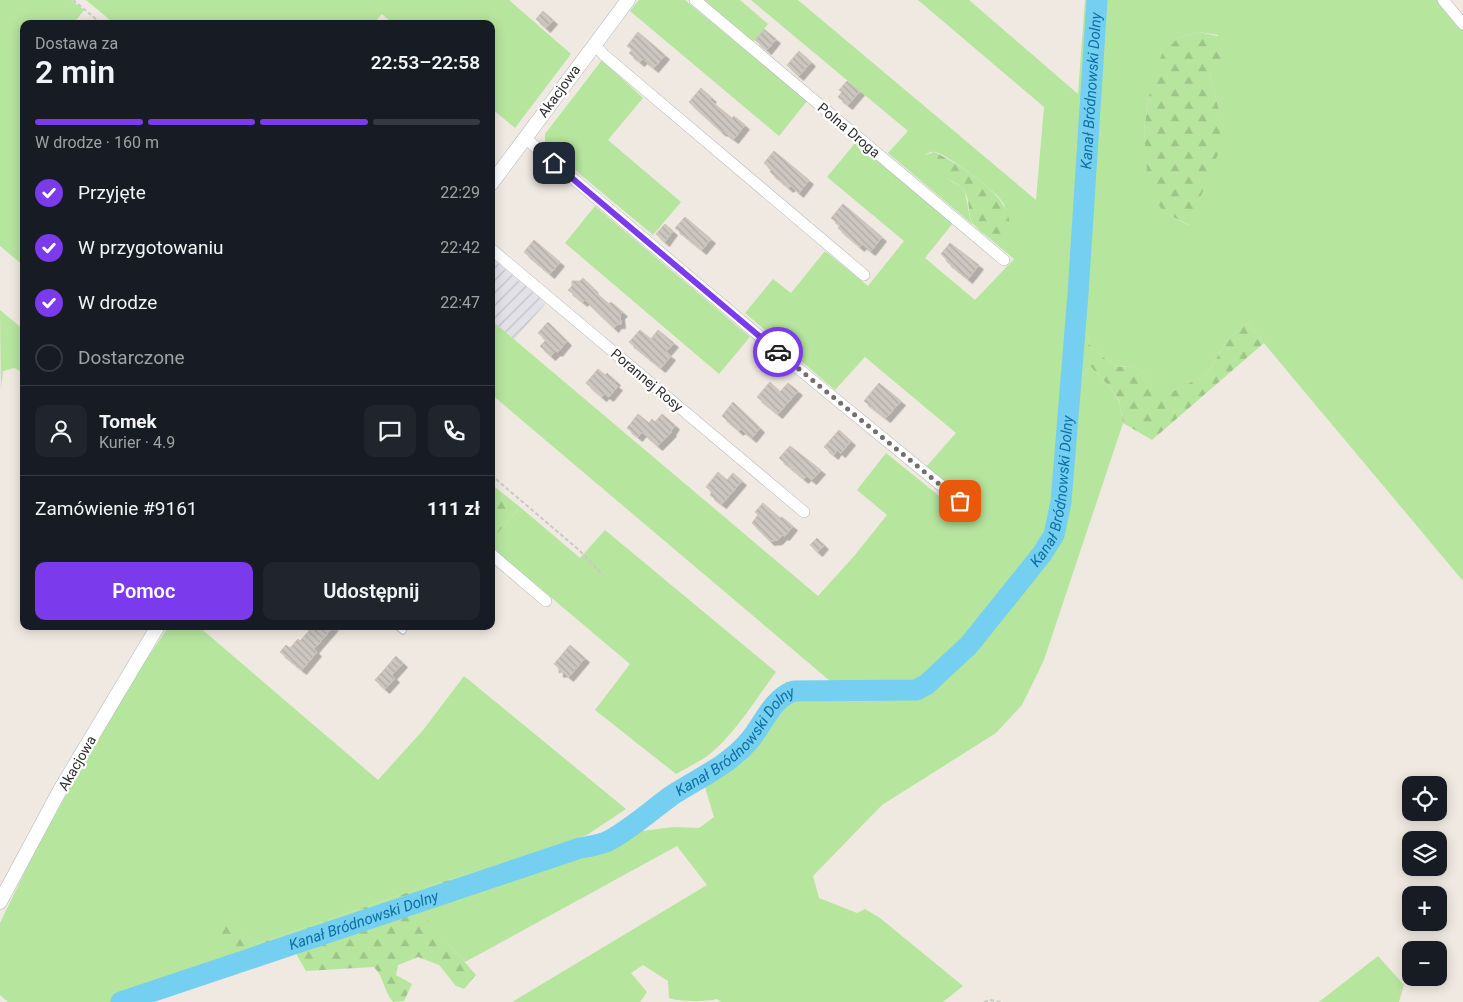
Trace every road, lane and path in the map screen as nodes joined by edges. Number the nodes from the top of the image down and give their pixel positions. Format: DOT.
graph roads {
  1 [pos="73,0"];
  2 [pos="628,0"];
  3 [pos="695,0"];
  4 [pos="1443,0"];
  5 [pos="97,20"];
  6 [pos="1463,24"];
  7 [pos="594,44"];
  8 [pos="524,138"];
  9 [pos="495,178"];
  10 [pos="495,252"];
  11 [pos="1004,260"];
  12 [pos="864,275"];
  13 [pos="495,478"];
  14 [pos="960,501"];
  15 [pos="804,512"];
  16 [pos="495,557"];
  17 [pos="603,575"];
  18 [pos="546,600"];
  19 [pos="156,630"];
  20 [pos="0,902"];
  21 [pos="984,1002"];
  22 [pos="1001,1002"];
  1 -- 5 [label="path"];
  2 -- 7 [label="street, Akacjowa"];
  3 -- 11 [label="street, Polna Droga"];
  4 -- 6 [label="street"];
  7 -- 8 [label="street, Akacjowa"];
  7 -- 12 [label="street"];
  8 -- 9 [label="street, Akacjowa"];
  8 -- 14 [label="street"];
  10 -- 15 [label="street, Porannej Rosy"];
  13 -- 17 [label="path"];
  16 -- 18 [label="street"];
  19 -- 20 [label="street, Akacjowa"];
  21 -- 22 [label="path"];
}
